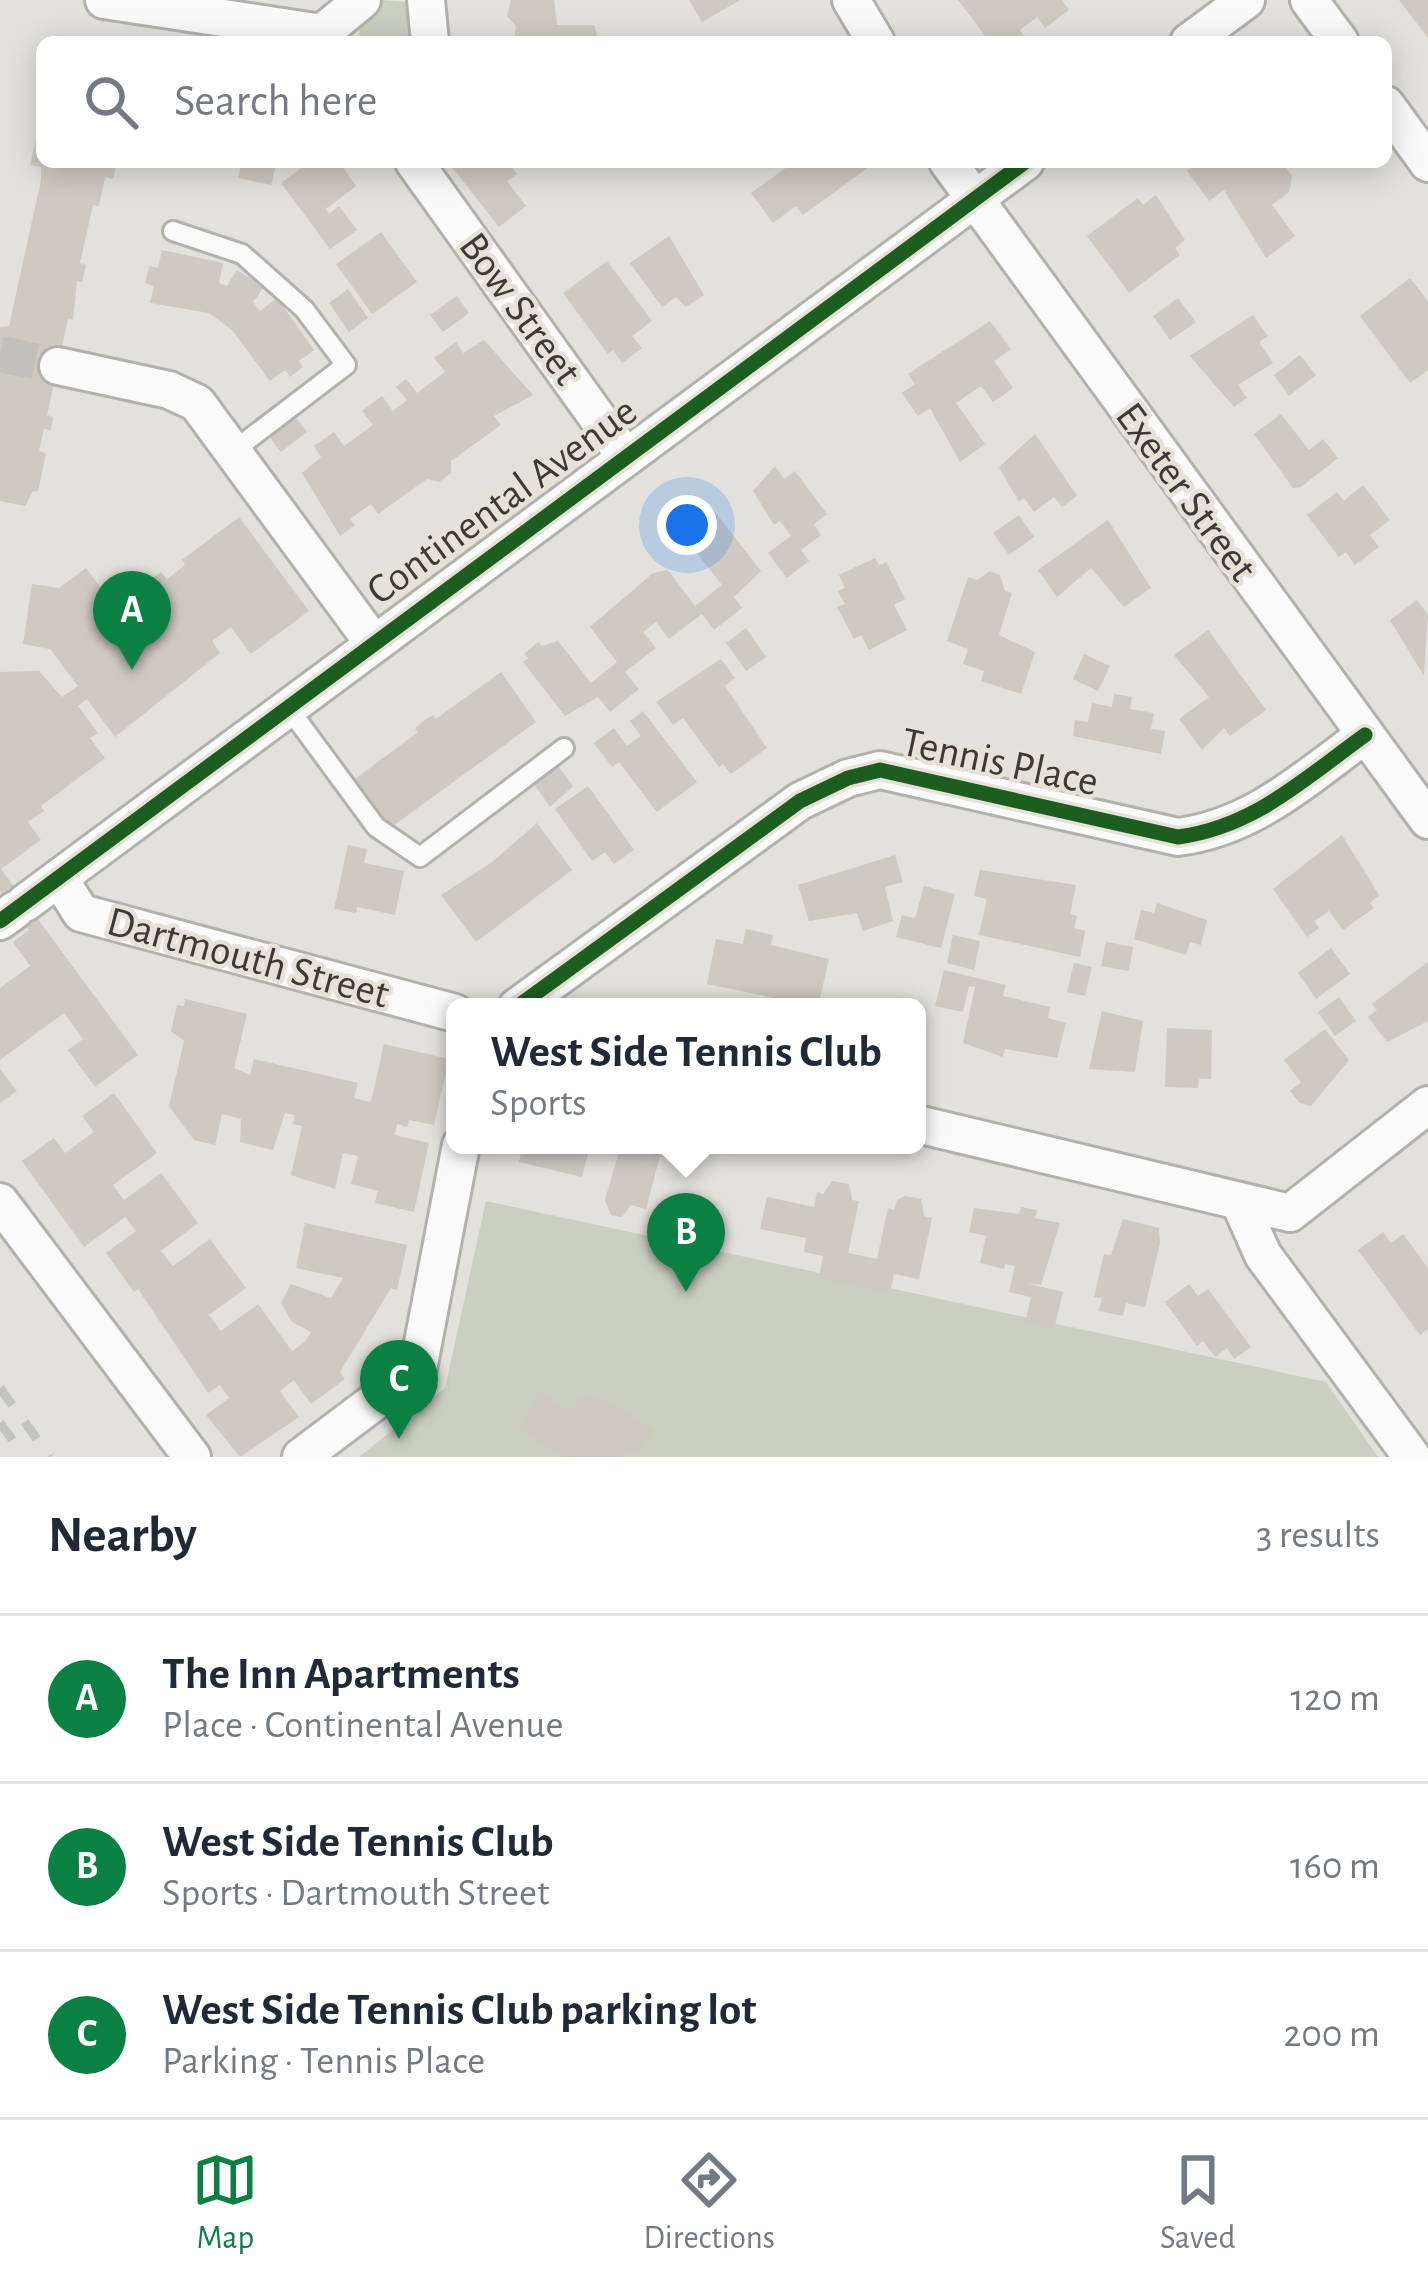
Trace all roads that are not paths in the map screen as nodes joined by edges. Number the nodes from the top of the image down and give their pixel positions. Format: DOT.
graph roads {
  1 [pos="104,0"];
  2 [pos="362,0"];
  3 [pos="426,0"];
  4 [pos="851,0"];
  5 [pos="1246,0"];
  6 [pos="1310,0"];
  7 [pos="313,36"];
  8 [pos="327,36"];
  9 [pos="429,36"];
  10 [pos="872,36"];
  11 [pos="1197,36"];
  12 [pos="1336,36"];
  13 [pos="1392,113"];
  14 [pos="1428,163"];
  15 [pos="418,168"];
  16 [pos="952,168"];
  17 [pos="1017,168"];
  18 [pos="972,201"];
  19 [pos="172,231"];
  20 [pos="58,366"];
  21 [pos="232,452"];
  22 [pos="625,456"];
  23 [pos="372,641"];
  24 [pos="286,706"];
  25 [pos="1365,735"];
  26 [pos="564,748"];
  27 [pos="1428,820"];
  28 [pos="59,878"];
  29 [pos="13,911"];
  30 [pos="529,998"];
  31 [pos="446,1011"];
  32 [pos="1428,1106"];
  33 [pos="926,1126"];
  34 [pos="459,1154"];
  35 [pos="1239,1201"];
  36 [pos="0,1202"];
  37 [pos="192,1457"];
  38 [pos="301,1457"];
  39 [pos="1412,1457"];
  1 -- 7 [label="street"];
  2 -- 8 [label="street"];
  3 -- 9 [label="street"];
  4 -- 10 [label="street"];
  5 -- 11 [label="street"];
  6 -- 12 [label="street"];
  13 -- 14 [label="street"];
  15 -- 22 [label="street, Bow Street"];
  16 -- 18 [label="street, Exeter Street"];
  17 -- 18 [label="street, Continental Avenue"];
  18 -- 22 [label="street, Continental Avenue"];
  18 -- 25 [label="street, Exeter Street"];
  19 -- 21 [label="lane"];
  20 -- 21 [label="street"];
  21 -- 23 [label="street"];
  22 -- 23 [label="street, Continental Avenue"];
  23 -- 24 [label="street, Continental Avenue"];
  24 -- 26 [label="lane"];
  24 -- 28 [label="street, Continental Avenue"];
  25 -- 27 [label="street, Exeter Street"];
  25 -- 30 [label="street, Tennis Place"];
  28 -- 29 [label="street, Continental Avenue"];
  28 -- 31 [label="street, Dartmouth Street"];
  32 -- 35 [label="street"];
  33 -- 35 [label="street"];
  34 -- 38 [label="street"];
  35 -- 39 [label="street"];
  36 -- 37 [label="street"];
}
